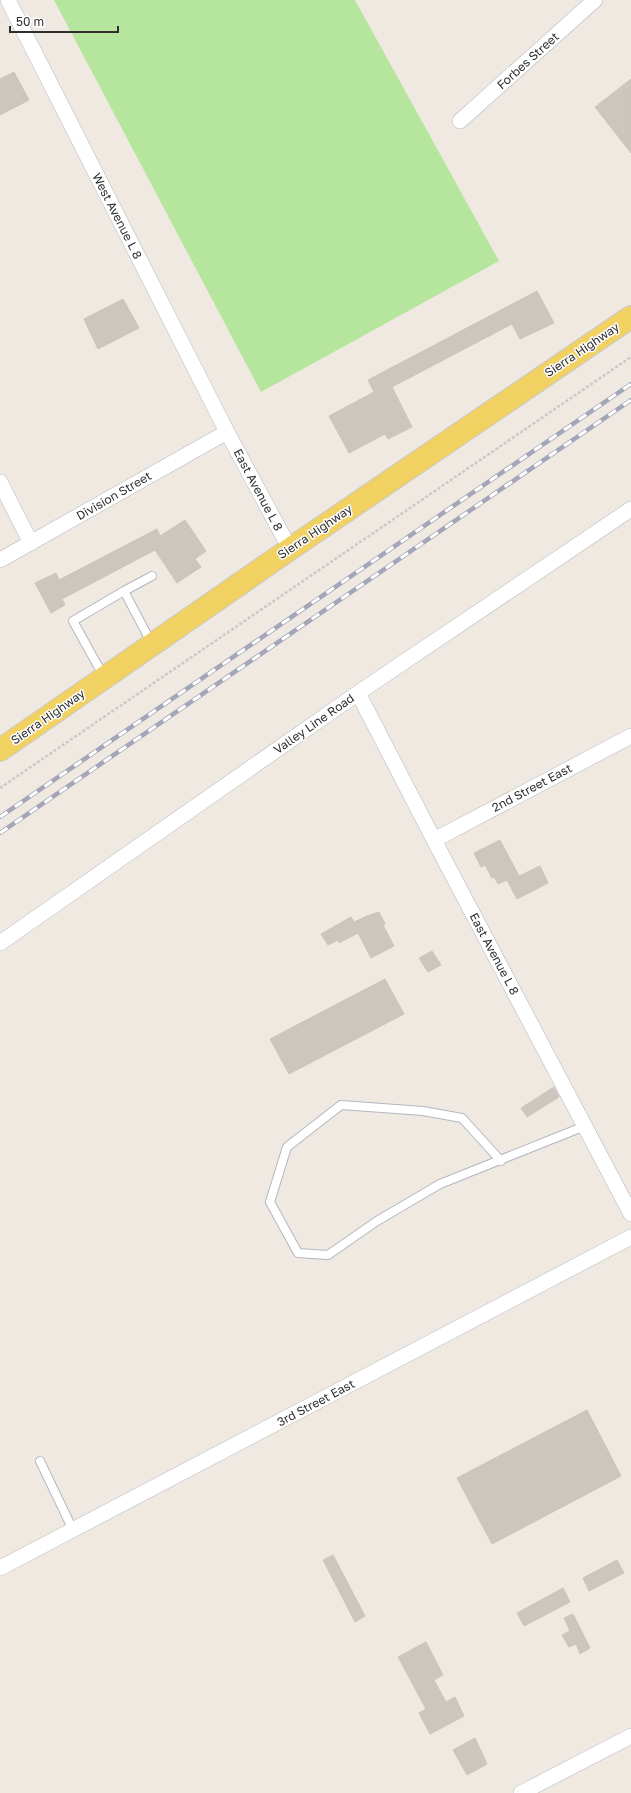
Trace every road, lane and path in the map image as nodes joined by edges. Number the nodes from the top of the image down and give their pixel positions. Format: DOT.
graph roads {
  1 [pos="8,0"];
  2 [pos="595,0"];
  3 [pos="460,121"];
  4 [pos="631,317"];
  5 [pos="631,357"];
  6 [pos="227,432"];
  7 [pos="0,482"];
  8 [pos="631,509"];
  9 [pos="31,543"];
  10 [pos="290,549"];
  11 [pos="0,560"];
  12 [pos="152,576"];
  13 [pos="124,591"];
  14 [pos="152,644"];
  15 [pos="105,678"];
  16 [pos="358,693"];
  17 [pos="631,736"];
  18 [pos="0,750"];
  19 [pos="0,788"];
  20 [pos="434,840"];
  21 [pos="0,944"];
  22 [pos="584,1126"];
  23 [pos="502,1161"];
  24 [pos="631,1214"];
  25 [pos="631,1237"];
  26 [pos="40,1461"];
  27 [pos="73,1530"];
  28 [pos="0,1568"];
  29 [pos="631,1736"];
  30 [pos="521,1793"];
  1 -- 6 [label="street, West Avenue L 8"];
  2 -- 3 [label="street, Forbes Street"];
  4 -- 10 [label="main road, Sierra Highway"];
  5 -- 19 [label="path"];
  6 -- 9 [label="street, Division Street"];
  6 -- 10 [label="street, East Avenue L 8"];
  7 -- 9 [label="street"];
  8 -- 16 [label="street, Valley Line Road"];
  9 -- 11 [label="street, Division Street"];
  10 -- 14 [label="main road, Sierra Highway"];
  12 -- 13 [label="lane"];
  13 -- 14 [label="lane"];
  13 -- 15 [label="lane"];
  14 -- 15 [label="main road, Sierra Highway"];
  15 -- 18 [label="main road, Sierra Highway"];
  16 -- 20 [label="street, East Avenue L 8"];
  16 -- 21 [label="street, Valley Line Road"];
  17 -- 20 [label="street, 2nd Street East"];
  20 -- 22 [label="street, East Avenue L 8"];
  22 -- 23 [label="lane"];
  22 -- 24 [label="street, East Avenue L 8"];
  23 -- 23 [label="lane"];
  25 -- 27 [label="street, 3rd Street East"];
  26 -- 27 [label="lane"];
  27 -- 28 [label="street, 3rd Street East"];
  29 -- 30 [label="street"];
}
